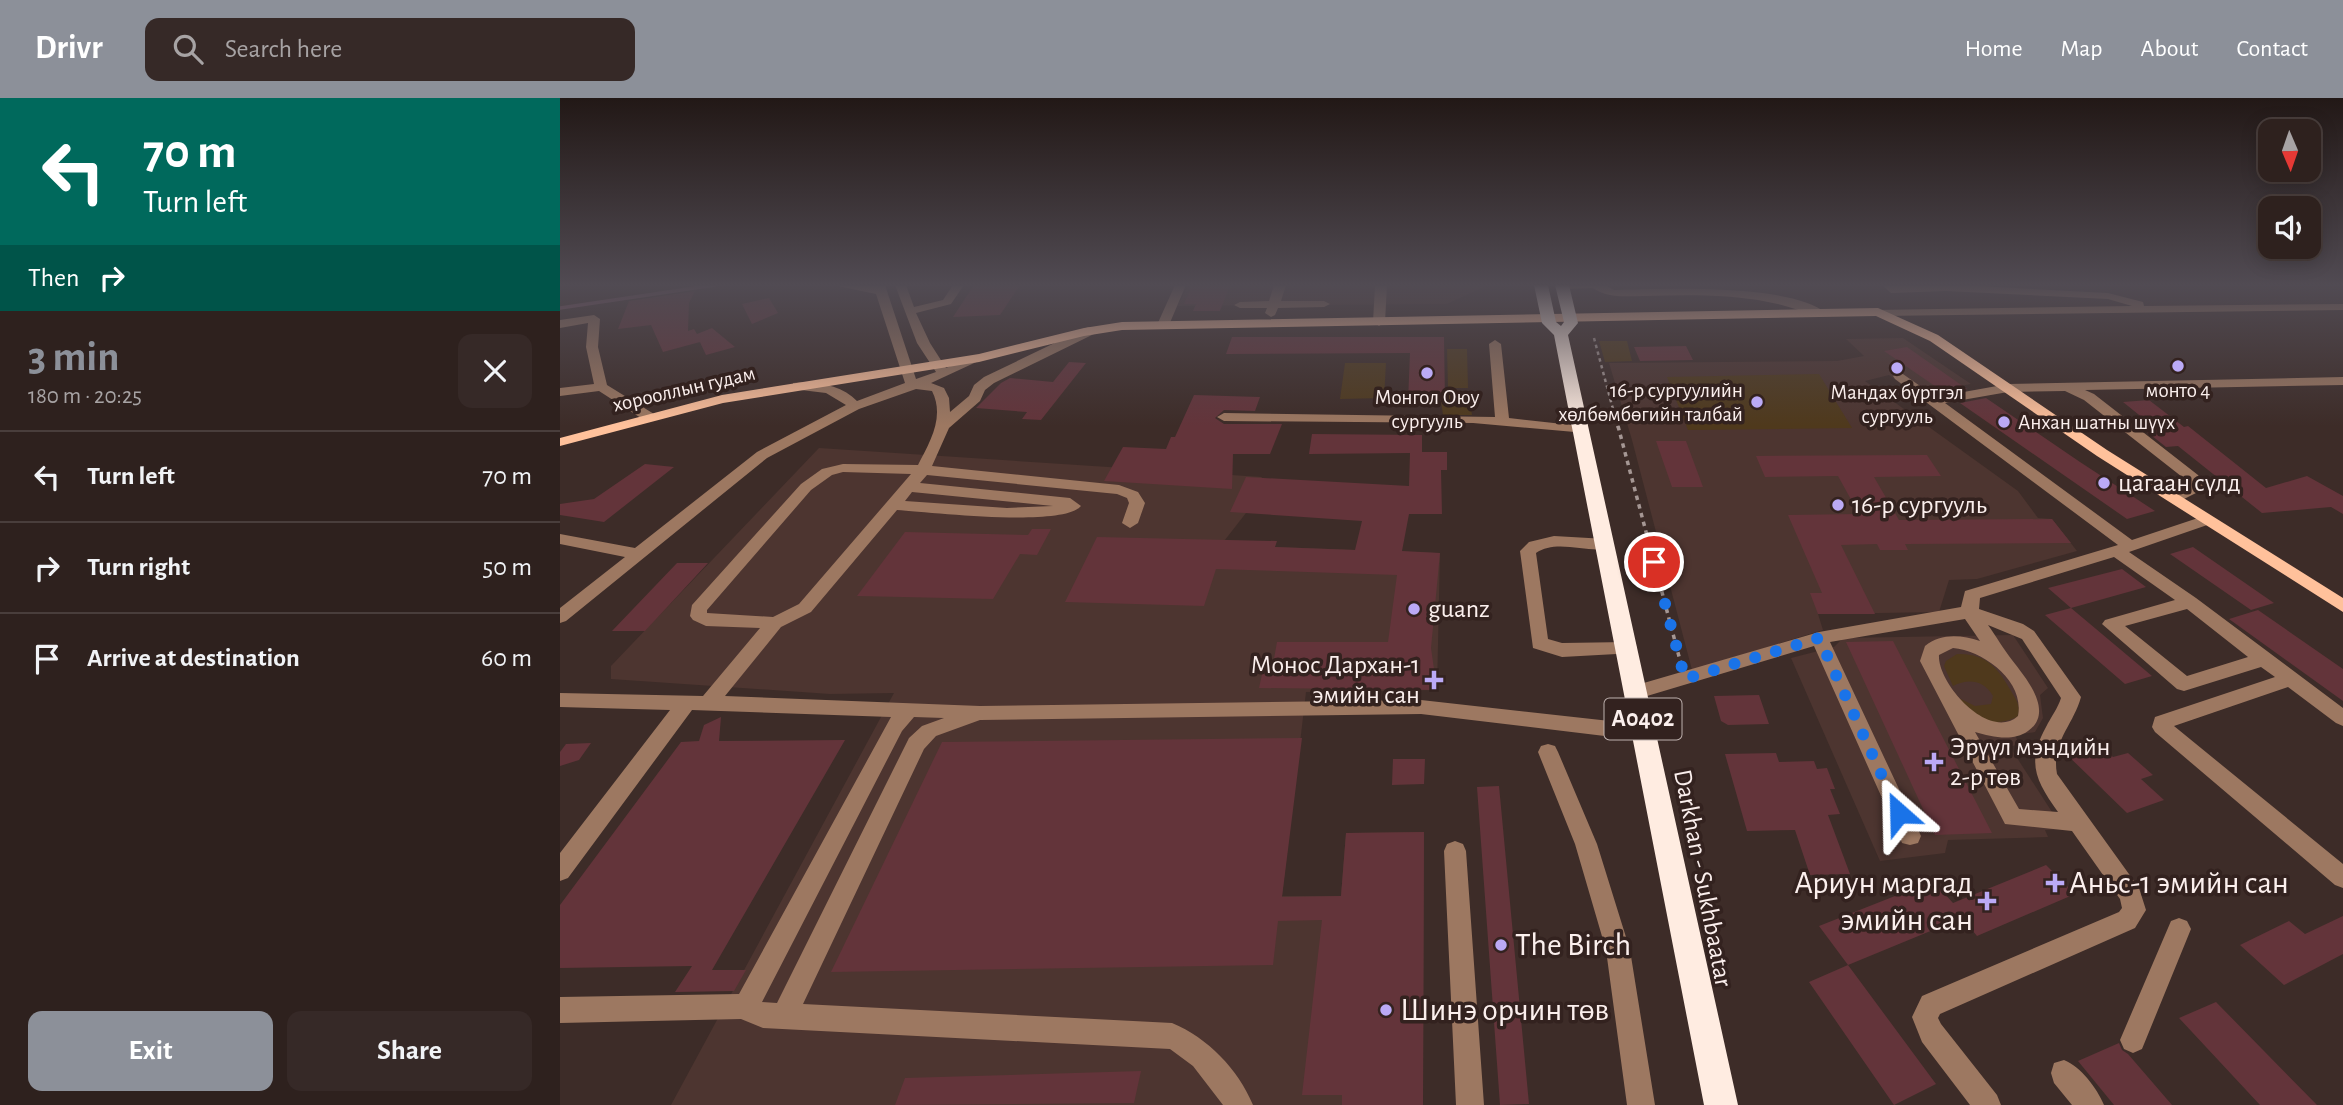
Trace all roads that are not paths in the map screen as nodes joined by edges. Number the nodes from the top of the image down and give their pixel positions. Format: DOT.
graph roads {
  1 [pos="593,332"];
  2 [pos="894,332"];
  3 [pos="919,332"];
  4 [pos="1084,332"];
  5 [pos="1088,332"];
  6 [pos="1561,332"];
  7 [pos="1920,332"];
  8 [pos="1495,344"];
  9 [pos="979,358"];
  10 [pos="938,375"];
  11 [pos="1900,376"];
  12 [pos="909,377"];
  13 [pos="2343,381"];
  14 [pos="798,386"];
  15 [pos="2061,386"];
  16 [pos="601,387"];
  17 [pos="2008,388"];
  18 [pos="560,392"];
  19 [pos="1934,401"];
  20 [pos="854,406"];
  21 [pos="649,417"];
  22 [pos="1224,417"];
  23 [pos="1502,422"];
  24 [pos="943,426"];
  25 [pos="1581,430"];
  26 [pos="560,442"];
  27 [pos="923,470"];
  28 [pos="909,486"];
  29 [pos="2174,499"];
  30 [pos="893,505"];
  31 [pos="2207,520"];
  32 [pos="1130,523"];
  33 [pos="560,539"];
  34 [pos="1606,544"];
  35 [pos="2123,548"];
  36 [pos="638,554"];
  37 [pos="2190,602"];
  38 [pos="2343,606"];
  39 [pos="1970,612"];
  40 [pos="560,617"];
  41 [pos="775,622"];
  42 [pos="1819,638"];
  43 [pos="1628,649"];
  44 [pos="2264,659"];
  45 [pos="2009,671"];
  46 [pos="2290,679"];
  47 [pos="1637,692"];
  48 [pos="560,700"];
  49 [pos="698,703"];
  50 [pos="1950,703"];
  51 [pos="905,711"];
  52 [pos="980,713"];
  53 [pos="2343,718"];
  54 [pos="1646,733"];
  55 [pos="1548,752"];
  56 [pos="2078,822"];
  57 [pos="1910,836"];
  58 [pos="1455,851"];
  59 [pos="560,871"];
  60 [pos="2343,878"];
  61 [pos="2179,929"];
  62 [pos="748,1006"];
  63 [pos="560,1010"];
  64 [pos="784,1017"];
  65 [pos="2133,1040"];
  66 [pos="2064,1073"];
  67 [pos="1238,1105"];
  68 [pos="1470,1105"];
  69 [pos="1641,1105"];
  70 [pos="1721,1105"];
  71 [pos="1987,1105"];
  72 [pos="2090,1105"];
  1 -- 16 [label="street"];
  2 -- 12 [label="street"];
  3 -- 10 [label="street"];
  4 -- 9 [label="main road"];
  5 -- 24 [label="street"];
  6 -- 25 [label="highway, Darkhan - Sukhbaatar / A0402"];
  7 -- 17 [label="main road"];
  8 -- 23 [label="street"];
  9 -- 10 [label="street"];
  10 -- 12 [label="street"];
  10 -- 12 [label="main road"];
  10 -- 24 [label="street"];
  11 -- 19 [label="street"];
  12 -- 14 [label="main road"];
  12 -- 20 [label="street"];
  13 -- 15 [label="street"];
  14 -- 20 [label="street, хорооллын гудам"];
  14 -- 21 [label="main road, хорооллын гудам"];
  15 -- 17 [label="street"];
  15 -- 29 [label="street"];
  16 -- 18 [label="street"];
  16 -- 21 [label="street"];
  17 -- 19 [label="street"];
  17 -- 29 [label="main road"];
  19 -- 35 [label="street"];
  20 -- 36 [label="street"];
  21 -- 26 [label="main road, хорооллын гудам"];
  22 -- 23 [label="street"];
  23 -- 25 [label="street"];
  24 -- 27 [label="street"];
  25 -- 34 [label="highway, Darkhan - Sukhbaatar / A0402"];
  27 -- 28 [label="street"];
  27 -- 32 [label="street"];
  27 -- 41 [label="street"];
  28 -- 30 [label="street"];
  28 -- 30 [label="street"];
  29 -- 31 [label="main road"];
  30 -- 41 [label="street"];
  31 -- 35 [label="street"];
  31 -- 38 [label="main road"];
  33 -- 36 [label="street"];
  34 -- 43 [label="highway, Darkhan - Sukhbaatar / A0402"];
  34 -- 43 [label="street"];
  35 -- 37 [label="street"];
  35 -- 39 [label="street"];
  36 -- 40 [label="street"];
  37 -- 44 [label="street"];
  37 -- 44 [label="street"];
  39 -- 42 [label="street"];
  39 -- 45 [label="street"];
  39 -- 56 [label="street"];
  41 -- 49 [label="street"];
  42 -- 47 [label="street"];
  42 -- 57 [label="street"];
  43 -- 47 [label="highway, Darkhan - Sukhbaatar / A0402"];
  44 -- 46 [label="street"];
  45 -- 50 [label="street"];
  45 -- 50 [label="street"];
  46 -- 53 [label="street"];
  46 -- 60 [label="street"];
  47 -- 54 [label="highway, Darkhan - Sukhbaatar / A0402"];
  48 -- 49 [label="street"];
  49 -- 51 [label="street"];
  49 -- 59 [label="street"];
  50 -- 56 [label="street"];
  51 -- 52 [label="street"];
  51 -- 62 [label="street"];
  52 -- 54 [label="street"];
  52 -- 64 [label="street"];
  54 -- 70 [label="highway, Darkhan - Sukhbaatar / A0402"];
  55 -- 69 [label="street"];
  56 -- 71 [label="street"];
  58 -- 68 [label="street"];
  61 -- 65 [label="street"];
  62 -- 63 [label="street"];
  62 -- 64 [label="street"];
  64 -- 67 [label="street"];
  66 -- 72 [label="street"];
}
